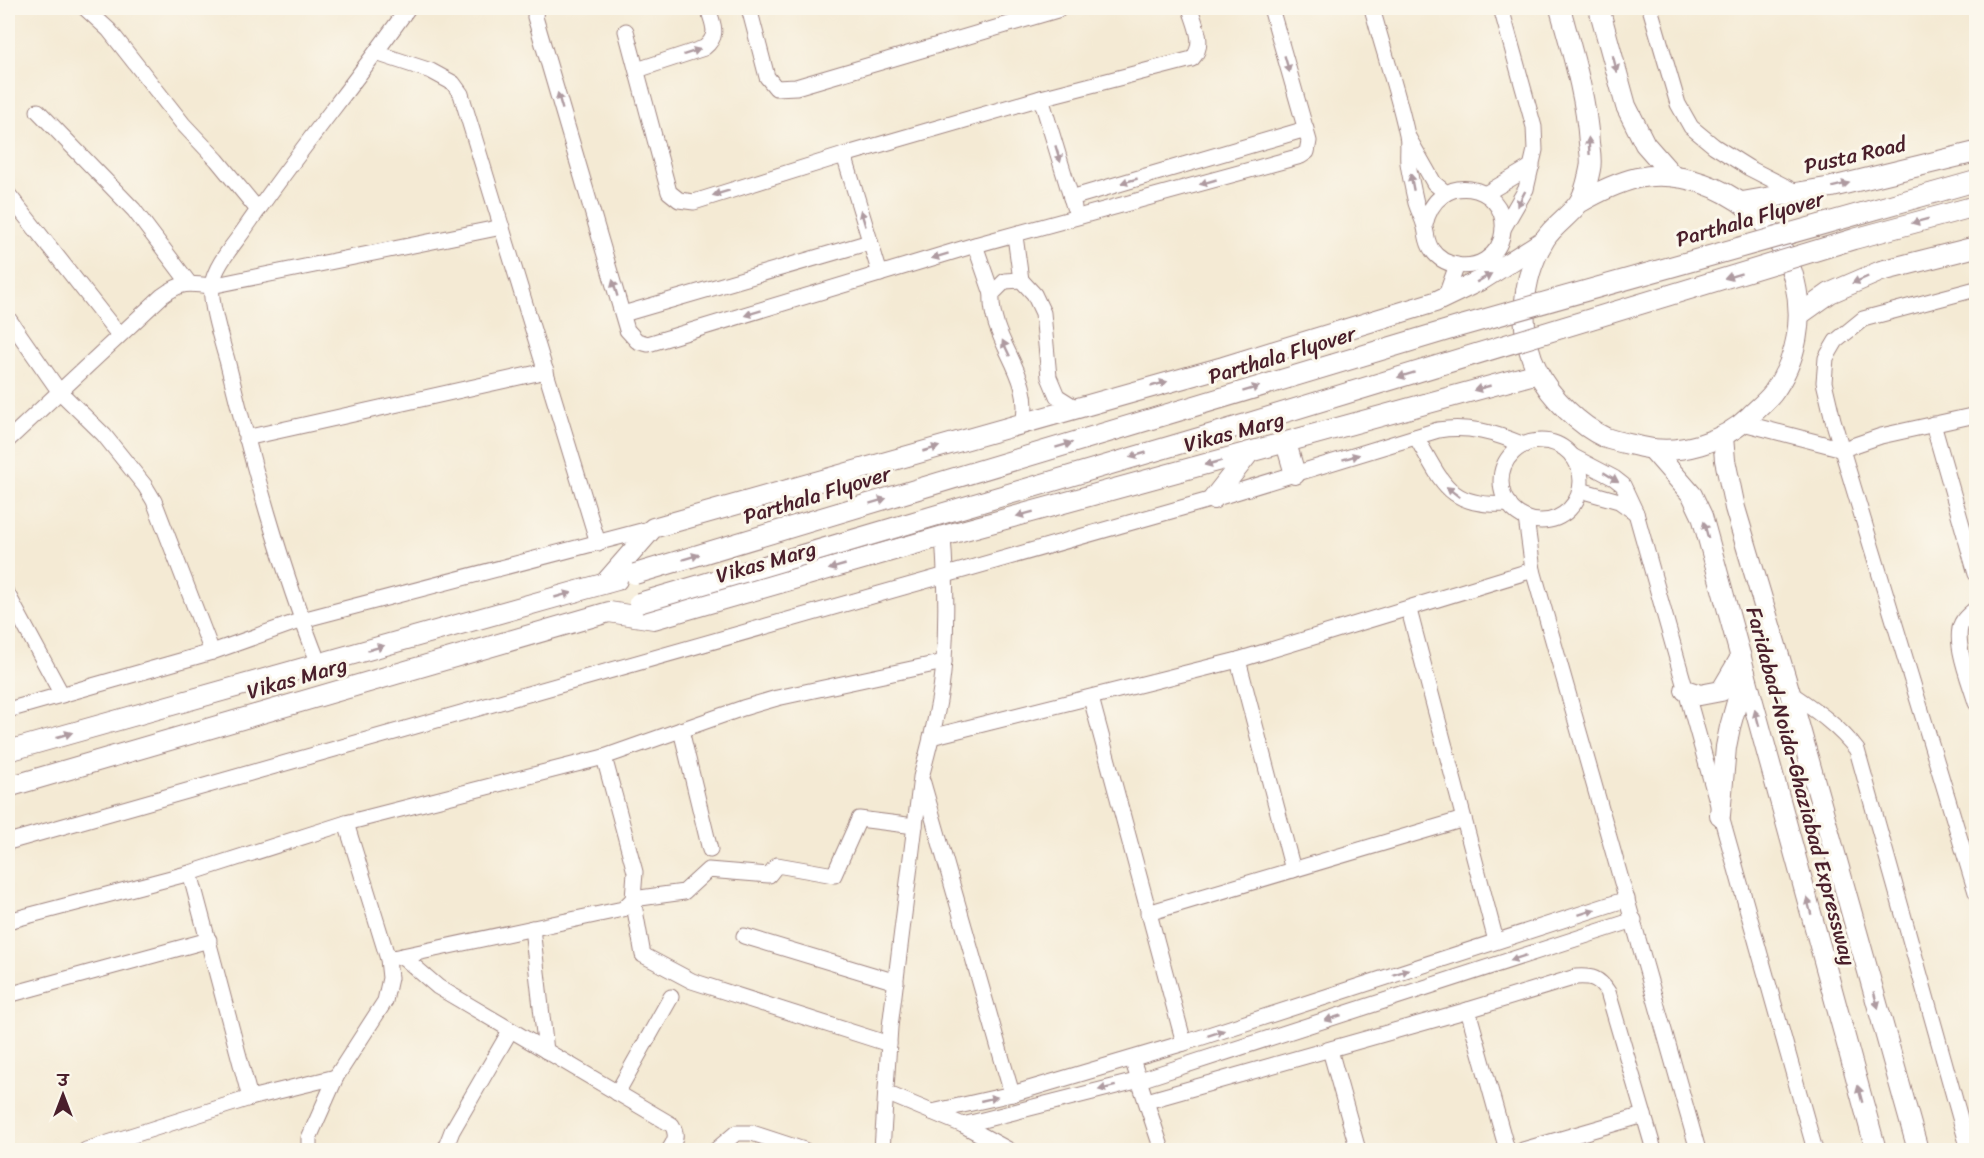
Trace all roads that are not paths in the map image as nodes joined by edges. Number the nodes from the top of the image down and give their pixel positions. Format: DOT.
graph roads {
  1 [pos="86,8"];
  2 [pos="408,8"];
  3 [pos="536,8"];
  4 [pos="708,8"];
  5 [pos="749,8"];
  6 [pos="1060,8"];
  7 [pos="1190,8"];
  8 [pos="1271,8"];
  9 [pos="1372,8"];
  10 [pos="1501,8"];
  11 [pos="1560,8"];
  12 [pos="1599,8"];
  13 [pos="1650,8"];
  14 [pos="626,31"];
  15 [pos="376,53"];
  16 [pos="637,70"];
  17 [pos="1041,98"];
  18 [pos="38,111"];
  19 [pos="1306,129"];
  20 [pos="1408,137"];
  21 [pos="1977,152"];
  22 [pos="844,155"];
  23 [pos="1532,166"];
  24 [pos="1673,176"];
  25 [pos="1977,182"];
  26 [pos="1446,193"];
  27 [pos="1798,193"];
  28 [pos="8,194"];
  29 [pos="1485,194"];
  30 [pos="1071,198"];
  31 [pos="1742,202"];
  32 [pos="1579,203"];
  33 [pos="1977,206"];
  34 [pos="258,210"];
  35 [pos="1077,219"];
  36 [pos="1425,225"];
  37 [pos="502,227"];
  38 [pos="1502,235"];
  39 [pos="1015,236"];
  40 [pos="1545,239"];
  41 [pos="870,242"];
  42 [pos="975,245"];
  43 [pos="1977,247"];
  44 [pos="1528,252"];
  45 [pos="1457,265"];
  46 [pos="880,274"];
  47 [pos="1021,280"];
  48 [pos="189,283"];
  49 [pos="211,286"];
  50 [pos="1977,289"];
  51 [pos="992,294"];
  52 [pos="1444,298"];
  53 [pos="622,314"];
  54 [pos="1799,315"];
  55 [pos="8,318"];
  56 [pos="120,335"];
  57 [pos="546,371"];
  58 [pos="1538,373"];
  59 [pos="1054,390"];
  60 [pos="59,391"];
  61 [pos="1024,408"];
  62 [pos="1076,408"];
  63 [pos="1977,415"];
  64 [pos="1743,423"];
  65 [pos="1933,424"];
  66 [pos="1416,437"];
  67 [pos="1723,437"];
  68 [pos="246,438"];
  69 [pos="8,440"];
  70 [pos="1286,443"];
  71 [pos="1524,445"];
  72 [pos="1652,449"];
  73 [pos="1843,449"];
  74 [pos="1249,453"];
  75 [pos="1572,456"];
  76 [pos="1294,474"];
  77 [pos="1580,490"];
  78 [pos="1213,499"];
  79 [pos="1509,504"];
  80 [pos="1636,513"];
  81 [pos="1526,518"];
  82 [pos="653,528"];
  83 [pos="943,536"];
  84 [pos="598,543"];
  85 [pos="1533,570"];
  86 [pos="1977,574"];
  87 [pos="946,575"];
  88 [pos="605,583"];
  89 [pos="8,595"];
  90 [pos="1977,608"];
  91 [pos="1409,610"];
  92 [pos="609,612"];
  93 [pos="302,620"];
  94 [pos="212,652"];
  95 [pos="1238,660"];
  96 [pos="944,662"];
  97 [pos="319,664"];
  98 [pos="1743,665"];
  99 [pos="1685,690"];
  100 [pos="1790,693"];
  101 [pos="62,695"];
  102 [pos="1091,698"];
  103 [pos="1977,703"];
  104 [pos="8,710"];
  105 [pos="681,730"];
  106 [pos="932,738"];
  107 [pos="8,751"];
  108 [pos="604,757"];
  109 [pos="921,777"];
  110 [pos="8,787"];
  111 [pos="1720,815"];
  112 [pos="1464,819"];
  113 [pos="346,823"];
  114 [pos="915,826"];
  115 [pos="8,842"];
  116 [pos="710,850"];
  117 [pos="1293,870"];
  118 [pos="190,873"];
  119 [pos="1977,891"];
  120 [pos="633,899"];
  121 [pos="1627,899"];
  122 [pos="1148,913"];
  123 [pos="1634,920"];
  124 [pos="8,921"];
  125 [pos="532,928"];
  126 [pos="744,936"];
  127 [pos="209,940"];
  128 [pos="1496,941"];
  129 [pos="395,958"];
  130 [pos="896,982"];
  131 [pos="8,995"];
  132 [pos="671,997"];
  133 [pos="1468,1010"];
  134 [pos="510,1031"];
  135 [pos="1184,1043"];
  136 [pos="889,1044"];
  137 [pos="1330,1050"];
  138 [pos="546,1051"];
  139 [pos="1132,1059"];
  140 [pos="336,1077"];
  141 [pos="1140,1080"];
  142 [pos="617,1093"];
  143 [pos="886,1093"];
  144 [pos="1012,1094"];
  145 [pos="250,1098"];
  146 [pos="1147,1101"];
  147 [pos="932,1112"];
  148 [pos="1644,1115"];
  149 [pos="963,1125"];
  150 [pos="91,1150"];
  151 [pos="309,1150"];
  152 [pos="448,1150"];
  153 [pos="669,1150"];
  154 [pos="716,1150"];
  155 [pos="804,1150"];
  156 [pos="882,1150"];
  157 [pos="1009,1150"];
  158 [pos="1162,1150"];
  159 [pos="1358,1150"];
  160 [pos="1508,1150"];
  161 [pos="1523,1150"];
  162 [pos="1654,1150"];
  163 [pos="1698,1150"];
  164 [pos="1815,1150"];
  165 [pos="1876,1150"];
  166 [pos="1918,1150"];
  167 [pos="1969,1150"];
  1 -- 34 [label="street"];
  2 -- 15 [label="street"];
  53 -- 3 [label="street, one-way"];
  16 -- 4 [label="street, one-way"];
  5 -- 6 [label="street"];
  7 -- 17 [label="street"];
  8 -- 19 [label="street, one-way"];
  9 -- 20 [label="street"];
  10 -- 23 [label="street"];
  32 -- 11 [label="main road, one-way"];
  12 -- 24 [label="main road, one-way"];
  13 -- 27 [label="street"];
  14 -- 16 [label="street"];
  15 -- 34 [label="street"];
  15 -- 37 [label="street"];
  22 -- 16 [label="street, one-way"];
  17 -- 22 [label="street"];
  17 -- 30 [label="street, one-way"];
  18 -- 48 [label="street"];
  19 -- 30 [label="street, one-way"];
  19 -- 35 [label="street, one-way"];
  20 -- 26 [label="street"];
  36 -- 20 [label="street, one-way"];
  27 -- 21 [label="main road, Pusta Road, one-way"];
  41 -- 22 [label="street, one-way"];
  23 -- 29 [label="street"];
  23 -- 38 [label="street, one-way"];
  24 -- 31 [label="main road"];
  24 -- 32 [label="main road"];
  88 -- 25 [label="main road, Parthala Flyover, one-way, bridge"];
  26 -- 29 [label="street"];
  26 -- 36 [label="street"];
  27 -- 31 [label="main road, Pusta Road"];
  28 -- 56 [label="street"];
  29 -- 38 [label="street"];
  30 -- 35 [label="street"];
  31 -- 54 [label="main road"];
  32 -- 40 [label="main road"];
  33 -- 92 [label="main road, one-way, bridge"];
  34 -- 49 [label="street"];
  35 -- 39 [label="street"];
  36 -- 45 [label="street"];
  37 -- 49 [label="street"];
  37 -- 57 [label="street"];
  38 -- 44 [label="street"];
  38 -- 45 [label="street"];
  39 -- 42 [label="street"];
  39 -- 47 [label="street"];
  40 -- 44 [label="main road"];
  40 -- 58 [label="main road"];
  41 -- 46 [label="street"];
  41 -- 53 [label="street"];
  42 -- 46 [label="street, one-way"];
  42 -- 51 [label="street"];
  43 -- 54 [label="main road, one-way"];
  52 -- 44 [label="main road, one-way"];
  45 -- 52 [label="street"];
  46 -- 53 [label="street, one-way"];
  47 -- 51 [label="street"];
  47 -- 59 [label="street"];
  48 -- 49 [label="street"];
  48 -- 56 [label="street"];
  49 -- 68 [label="street"];
  50 -- 73 [label="street"];
  61 -- 51 [label="street, one-way"];
  62 -- 52 [label="main road, one-way"];
  54 -- 64 [label="main road"];
  55 -- 60 [label="street"];
  56 -- 60 [label="street"];
  57 -- 68 [label="street"];
  57 -- 84 [label="street"];
  58 -- 70 [label="main road, Vikas Marg, one-way"];
  58 -- 72 [label="main road"];
  59 -- 61 [label="street"];
  59 -- 61 [label="street"];
  59 -- 62 [label="street"];
  60 -- 69 [label="street"];
  60 -- 94 [label="street"];
  61 -- 62 [label="main road"];
  82 -- 61 [label="main road, one-way"];
  63 -- 65 [label="street"];
  64 -- 67 [label="main road"];
  64 -- 73 [label="street"];
  65 -- 73 [label="street"];
  65 -- 86 [label="street"];
  66 -- 71 [label="street"];
  76 -- 66 [label="street, one-way"];
  79 -- 66 [label="street, one-way"];
  67 -- 72 [label="main road"];
  67 -- 100 [label="main road, Faridabad-Noida-Ghaziabad Expressway"];
  68 -- 93 [label="street"];
  70 -- 74 [label="main road, Vikas Marg"];
  70 -- 76 [label="main road"];
  71 -- 75 [label="street"];
  71 -- 79 [label="street"];
  98 -- 72 [label="main road, Faridabad-Noida-Ghaziabad Expressway, one-way"];
  73 -- 119 [label="street"];
  74 -- 78 [label="main road"];
  74 -- 83 [label="main road, Vikas Marg, one-way"];
  75 -- 77 [label="street"];
  75 -- 80 [label="street, one-way"];
  76 -- 78 [label="street"];
  77 -- 80 [label="street"];
  77 -- 81 [label="street"];
  78 -- 87 [label="street"];
  79 -- 81 [label="street"];
  80 -- 99 [label="street"];
  81 -- 85 [label="street"];
  82 -- 84 [label="street"];
  82 -- 88 [label="main road"];
  83 -- 87 [label="street"];
  83 -- 92 [label="main road, Vikas Marg, one-way"];
  84 -- 93 [label="street"];
  85 -- 91 [label="street"];
  85 -- 121 [label="street"];
  87 -- 96 [label="street"];
  87 -- 115 [label="street"];
  97 -- 88 [label="main road, Vikas Marg, one-way"];
  89 -- 101 [label="street"];
  90 -- 103 [label="street"];
  91 -- 95 [label="street"];
  91 -- 112 [label="street"];
  92 -- 110 [label="main road, Vikas Marg"];
  93 -- 94 [label="street"];
  93 -- 97 [label="street"];
  94 -- 101 [label="street"];
  95 -- 102 [label="street"];
  95 -- 117 [label="street"];
  96 -- 105 [label="street"];
  96 -- 106 [label="street"];
  107 -- 97 [label="main road, Vikas Marg, one-way"];
  98 -- 99 [label="main road"];
  98 -- 111 [label="main road"];
  165 -- 98 [label="main road, Faridabad-Noida-Ghaziabad Expressway, one-way"];
  99 -- 111 [label="street"];
  100 -- 166 [label="main road, Faridabad-Noida-Ghaziabad Expressway, one-way"];
  100 -- 167 [label="street"];
  101 -- 104 [label="street"];
  102 -- 106 [label="street"];
  102 -- 122 [label="street"];
  105 -- 108 [label="street"];
  105 -- 116 [label="street"];
  106 -- 109 [label="street"];
  108 -- 113 [label="street"];
  108 -- 120 [label="street"];
  109 -- 114 [label="street"];
  109 -- 144 [label="street"];
  111 -- 164 [label="street"];
  112 -- 117 [label="street"];
  112 -- 128 [label="street"];
  113 -- 118 [label="street"];
  113 -- 129 [label="street"];
  114 -- 120 [label="street"];
  114 -- 130 [label="street"];
  117 -- 122 [label="street"];
  118 -- 124 [label="street"];
  118 -- 127 [label="street"];
  120 -- 125 [label="street"];
  120 -- 136 [label="street"];
  121 -- 123 [label="street"];
  128 -- 121 [label="street, one-way"];
  122 -- 135 [label="street"];
  123 -- 141 [label="street, one-way"];
  123 -- 163 [label="street"];
  125 -- 129 [label="street"];
  125 -- 138 [label="street"];
  126 -- 130 [label="street"];
  127 -- 131 [label="street"];
  127 -- 145 [label="street"];
  135 -- 128 [label="street, one-way"];
  129 -- 134 [label="street"];
  129 -- 140 [label="street"];
  130 -- 136 [label="street"];
  132 -- 142 [label="street"];
  133 -- 137 [label="street"];
  133 -- 148 [label="street"];
  133 -- 160 [label="street"];
  134 -- 138 [label="street"];
  134 -- 152 [label="street"];
  135 -- 139 [label="street"];
  136 -- 143 [label="street"];
  137 -- 146 [label="street"];
  137 -- 159 [label="street"];
  138 -- 142 [label="street"];
  139 -- 141 [label="street"];
  139 -- 144 [label="street"];
  140 -- 145 [label="street"];
  140 -- 151 [label="street"];
  141 -- 146 [label="street"];
  141 -- 149 [label="street, one-way"];
  142 -- 153 [label="street"];
  143 -- 147 [label="street"];
  143 -- 156 [label="street"];
  147 -- 144 [label="street, one-way"];
  145 -- 150 [label="street"];
  146 -- 158 [label="street"];
  147 -- 149 [label="street"];
  148 -- 161 [label="street"];
  148 -- 162 [label="street"];
  149 -- 157 [label="street"];
  154 -- 155 [label="street"];
}
